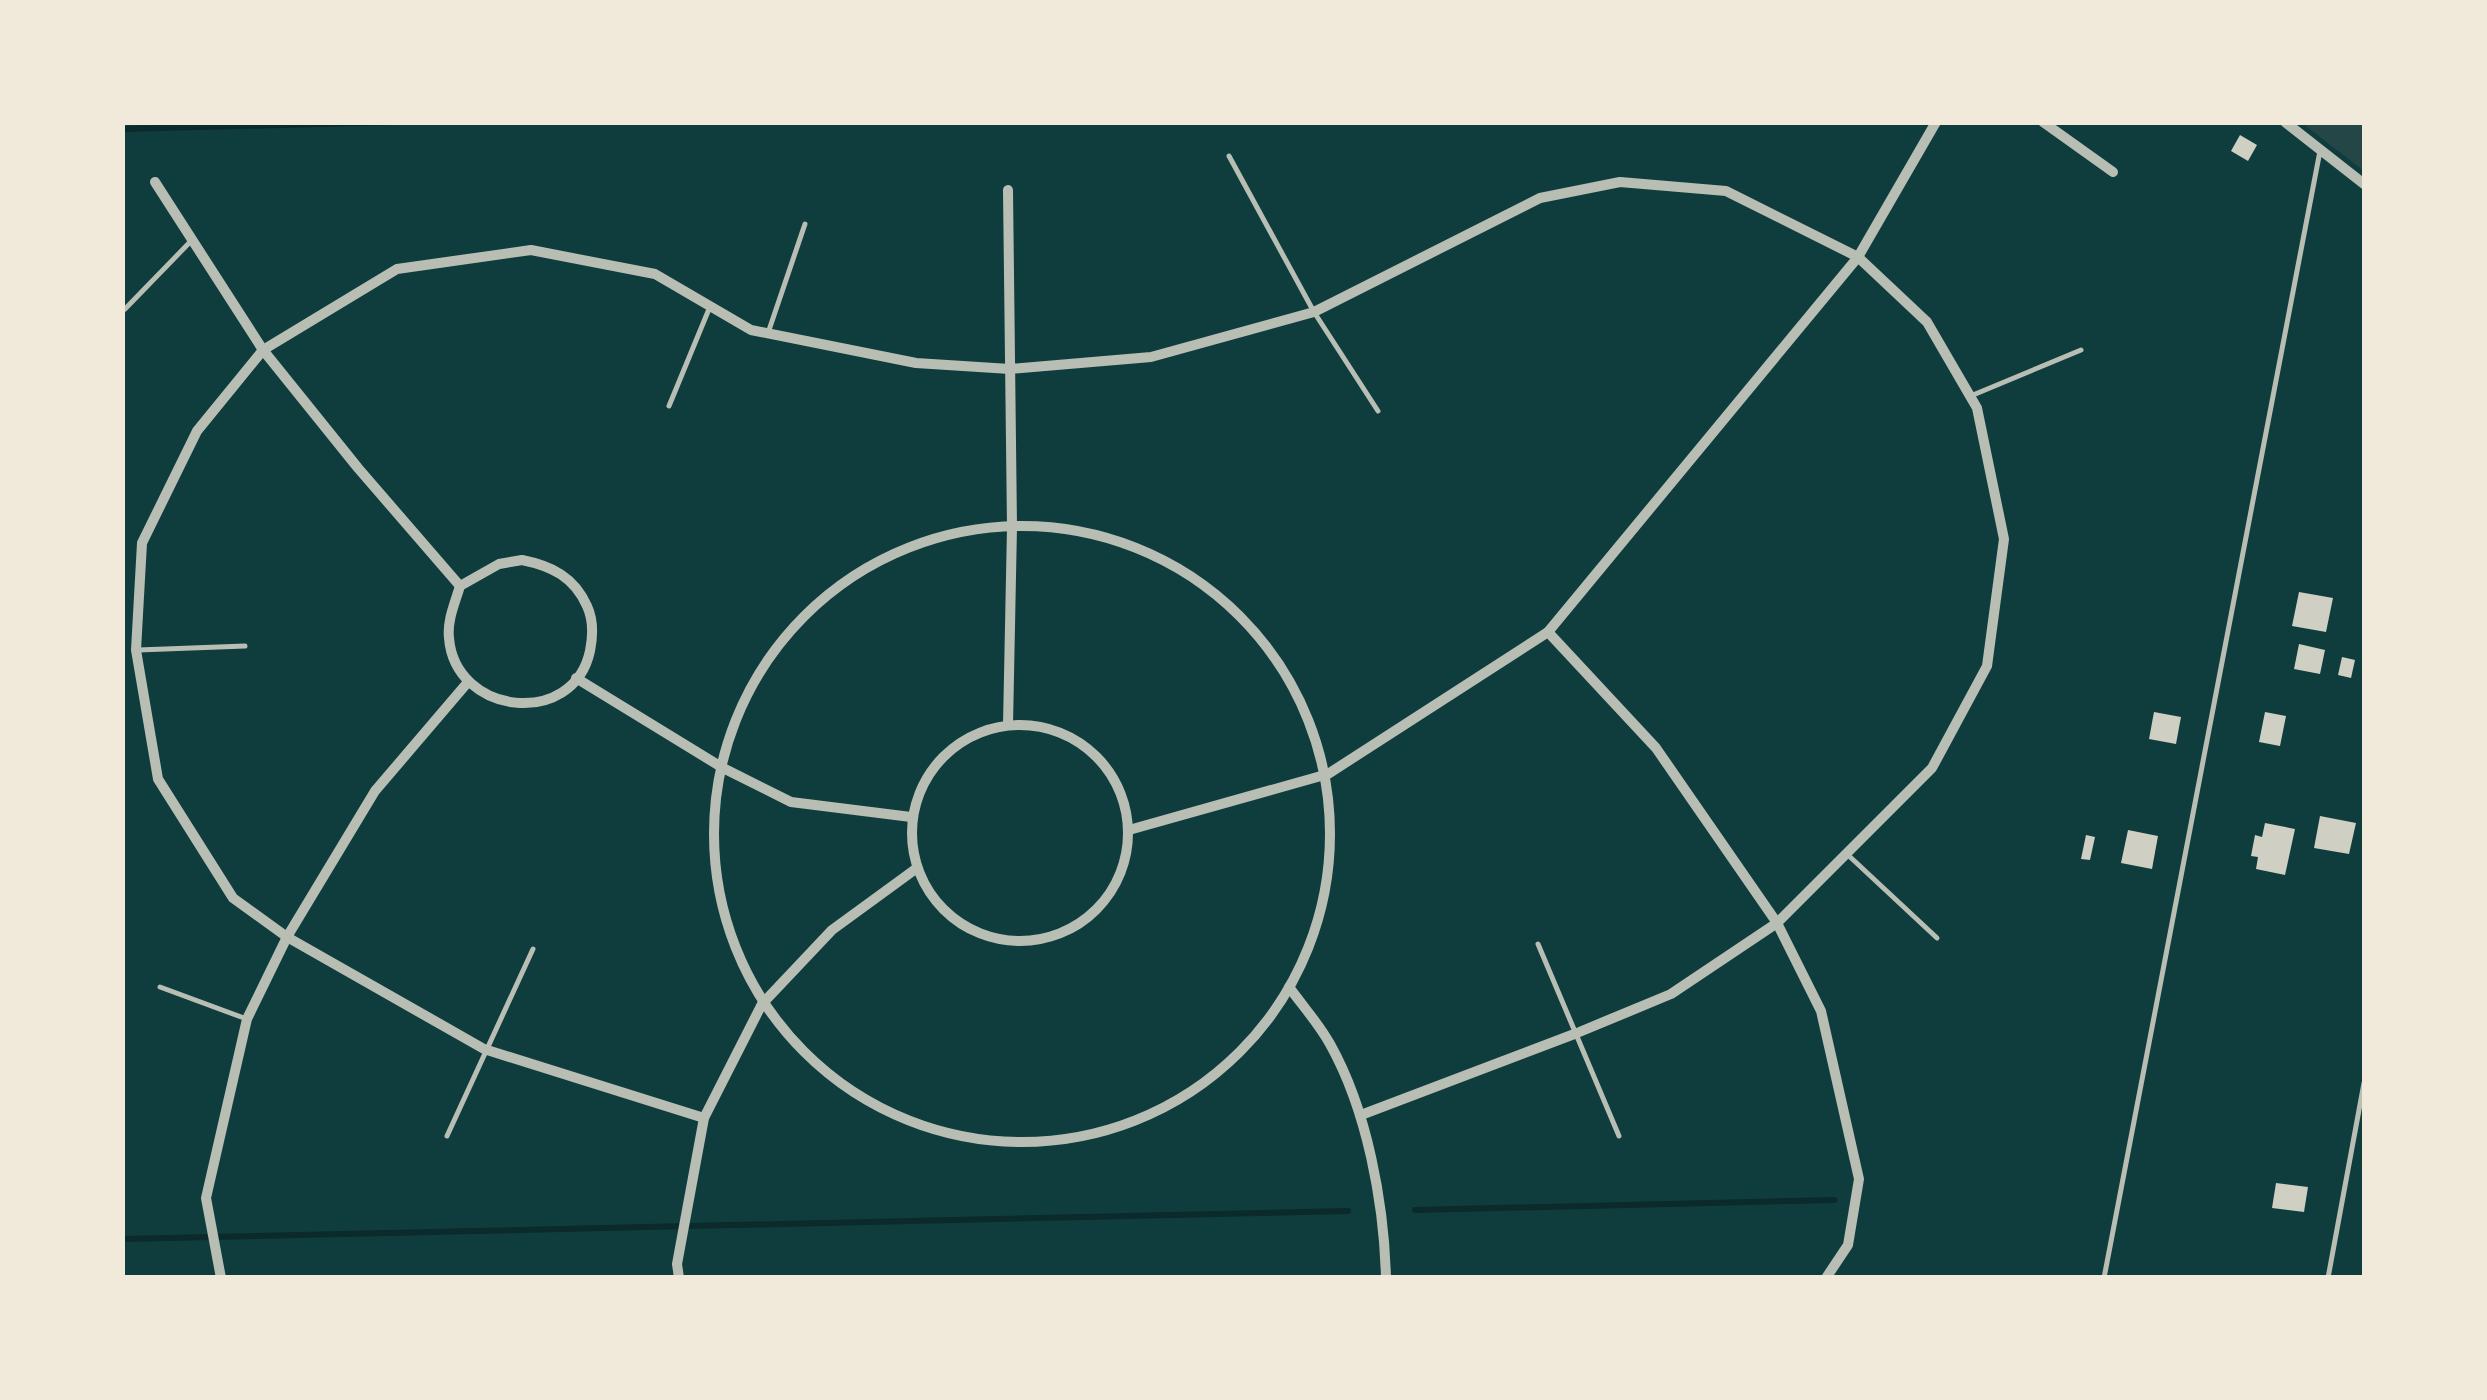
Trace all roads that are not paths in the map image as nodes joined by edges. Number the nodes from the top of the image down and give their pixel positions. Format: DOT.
graph roads {
  1 [pos="1936,122"];
  2 [pos="2043,122"];
  3 [pos="2284,122"];
  4 [pos="2320,150"];
  5 [pos="1229,156"];
  6 [pos="2113,172"];
  7 [pos="155,182"];
  8 [pos="2364,184"];
  9 [pos="1008,190"];
  10 [pos="806,224"];
  11 [pos="192,240"];
  12 [pos="1858,258"];
  13 [pos="710,306"];
  14 [pos="125,309"];
  15 [pos="1314,312"];
  16 [pos="768,333"];
  17 [pos="263,350"];
  18 [pos="2081,350"];
  19 [pos="1010,368"];
  20 [pos="1970,396"];
  21 [pos="669,406"];
  22 [pos="1378,411"];
  23 [pos="1012,527"];
  24 [pos="460,586"];
  25 [pos="1548,632"];
  26 [pos="245,646"];
  27 [pos="136,650"];
  28 [pos="576,678"];
  29 [pos="468,682"];
  30 [pos="1008,724"];
  31 [pos="722,768"];
  32 [pos="1328,774"];
  33 [pos="912,817"];
  34 [pos="1129,830"];
  35 [pos="1846,854"];
  36 [pos="917,868"];
  37 [pos="1777,923"];
  38 [pos="287,937"];
  39 [pos="1938,938"];
  40 [pos="1538,944"];
  41 [pos="533,949"];
  42 [pos="160,987"];
  43 [pos="1289,987"];
  44 [pos="762,1004"];
  45 [pos="247,1020"];
  46 [pos="1576,1033"];
  47 [pos="484,1049"];
  48 [pos="2364,1083"];
  49 [pos="1360,1115"];
  50 [pos="704,1118"];
  51 [pos="447,1136"];
  52 [pos="1619,1136"];
  53 [pos="221,1278"];
  54 [pos="679,1278"];
  55 [pos="1386,1278"];
  56 [pos="1826,1278"];
  57 [pos="2104,1278"];
  58 [pos="2328,1278"];
  1 -- 12 [label="street"];
  2 -- 6 [label="street"];
  3 -- 4 [label="street"];
  4 -- 8 [label="street"];
  4 -- 57 [label="lane"];
  5 -- 15 [label="lane"];
  7 -- 11 [label="street"];
  9 -- 19 [label="street"];
  10 -- 16 [label="lane"];
  11 -- 14 [label="lane"];
  11 -- 17 [label="street"];
  12 -- 15 [label="street"];
  12 -- 20 [label="street"];
  12 -- 25 [label="street"];
  13 -- 16 [label="street"];
  13 -- 17 [label="street"];
  13 -- 21 [label="lane"];
  15 -- 19 [label="street"];
  15 -- 22 [label="lane"];
  16 -- 19 [label="street"];
  17 -- 24 [label="street"];
  17 -- 27 [label="street"];
  18 -- 20 [label="lane"];
  19 -- 23 [label="street"];
  20 -- 35 [label="street"];
  23 -- 30 [label="street"];
  23 -- 31 [label="street"];
  23 -- 32 [label="street"];
  24 -- 28 [label="street"];
  24 -- 29 [label="street"];
  25 -- 32 [label="street"];
  25 -- 37 [label="street"];
  26 -- 27 [label="lane"];
  27 -- 38 [label="street"];
  28 -- 29 [label="street"];
  28 -- 31 [label="street"];
  29 -- 38 [label="street"];
  30 -- 33 [label="street"];
  30 -- 34 [label="street"];
  31 -- 33 [label="street"];
  31 -- 44 [label="street"];
  32 -- 34 [label="street"];
  32 -- 43 [label="street"];
  33 -- 36 [label="street"];
  34 -- 36 [label="street"];
  35 -- 37 [label="street"];
  35 -- 39 [label="lane"];
  36 -- 44 [label="street"];
  37 -- 46 [label="street"];
  37 -- 56 [label="street"];
  38 -- 45 [label="street"];
  38 -- 47 [label="street"];
  40 -- 46 [label="lane"];
  41 -- 47 [label="lane"];
  42 -- 45 [label="lane"];
  43 -- 44 [label="street"];
  43 -- 49 [label="street"];
  44 -- 50 [label="street"];
  45 -- 53 [label="street"];
  46 -- 49 [label="street"];
  46 -- 52 [label="lane"];
  47 -- 50 [label="street"];
  47 -- 51 [label="lane"];
  48 -- 58 [label="lane"];
  49 -- 55 [label="street"];
  50 -- 54 [label="street"];
}
